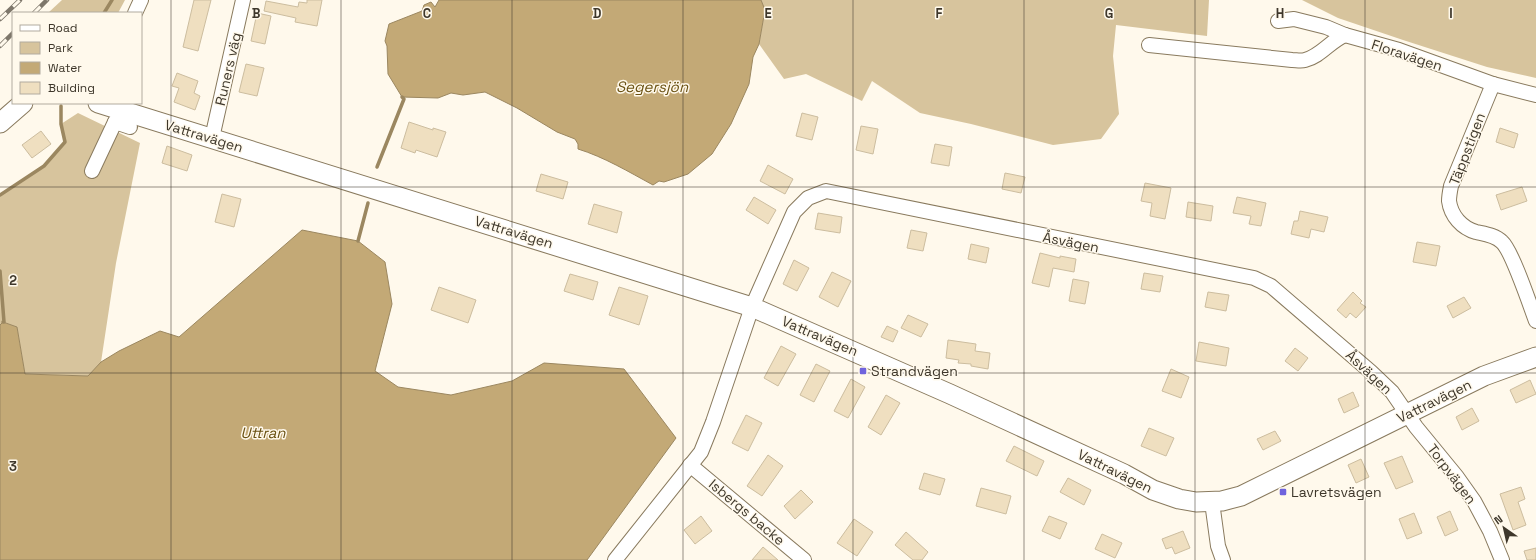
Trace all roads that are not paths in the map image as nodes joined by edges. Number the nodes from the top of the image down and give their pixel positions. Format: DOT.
graph roads {
  1 [pos="141,0"];
  2 [pos="243,0"];
  3 [pos="135,12"];
  4 [pos="1278,21"];
  5 [pos="1345,35"];
  6 [pos="1149,45"];
  7 [pos="1493,84"];
  8 [pos="1536,95"];
  9 [pos="22,104"];
  10 [pos="99,104"];
  11 [pos="123,120"];
  12 [pos="0,123"];
  13 [pos="212,138"];
  14 [pos="92,171"];
  15 [pos="752,307"];
  16 [pos="1536,321"];
  17 [pos="1536,357"];
  18 [pos="1406,414"];
  19 [pos="690,465"];
  20 [pos="1212,502"];
  21 [pos="615,560"];
  22 [pos="804,560"];
  23 [pos="1223,560"];
  24 [pos="1502,560"];
  1 -- 3 [label="street"];
  2 -- 13 [label="street, Runers väg"];
  4 -- 5 [label="street, Floravägen"];
  5 -- 6 [label="street"];
  5 -- 7 [label="street, Floravägen"];
  7 -- 8 [label="street, Floravägen"];
  7 -- 16 [label="street, Täppstigen"];
  9 -- 12 [label="street"];
  10 -- 11 [label="street, Vattravägen"];
  11 -- 13 [label="street, Vattravägen"];
  11 -- 14 [label="street"];
  13 -- 15 [label="street, Vattravägen"];
  15 -- 18 [label="street, Åsvägen"];
  15 -- 19 [label="street"];
  15 -- 20 [label="street, Vattravägen"];
  17 -- 18 [label="street, Vattravägen"];
  18 -- 20 [label="street, Vattravägen"];
  18 -- 24 [label="street, Torpvägen"];
  19 -- 21 [label="street"];
  19 -- 22 [label="street, Isbergs backe"];
  20 -- 23 [label="street"];
}
